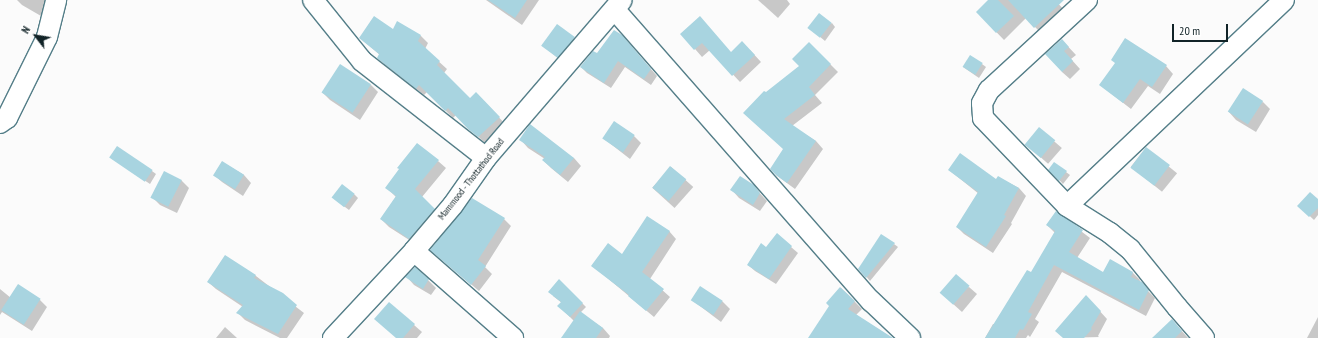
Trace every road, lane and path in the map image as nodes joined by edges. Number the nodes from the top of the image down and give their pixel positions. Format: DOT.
graph roads {
  1 [pos="56,0"];
  2 [pos="313,0"];
  3 [pos="1284,0"];
  4 [pos="1082,2"];
  5 [pos="618,5"];
  6 [pos="0,123"];
  7 [pos="486,158"];
  8 [pos="1067,206"];
  9 [pos="414,251"];
  10 [pos="333,338"];
  11 [pos="513,338"];
  12 [pos="910,338"];
  13 [pos="1204,338"];
  1 -- 6 [label="street"];
  2 -- 7 [label="street"];
  3 -- 8 [label="street"];
  4 -- 8 [label="street"];
  5 -- 7 [label="street, Mammood - Thottathod Road"];
  5 -- 12 [label="street"];
  7 -- 9 [label="street, Mammood - Thottathod Road"];
  8 -- 13 [label="street"];
  9 -- 10 [label="street, Mammood - Thottathod Road"];
  9 -- 11 [label="street"];
}
